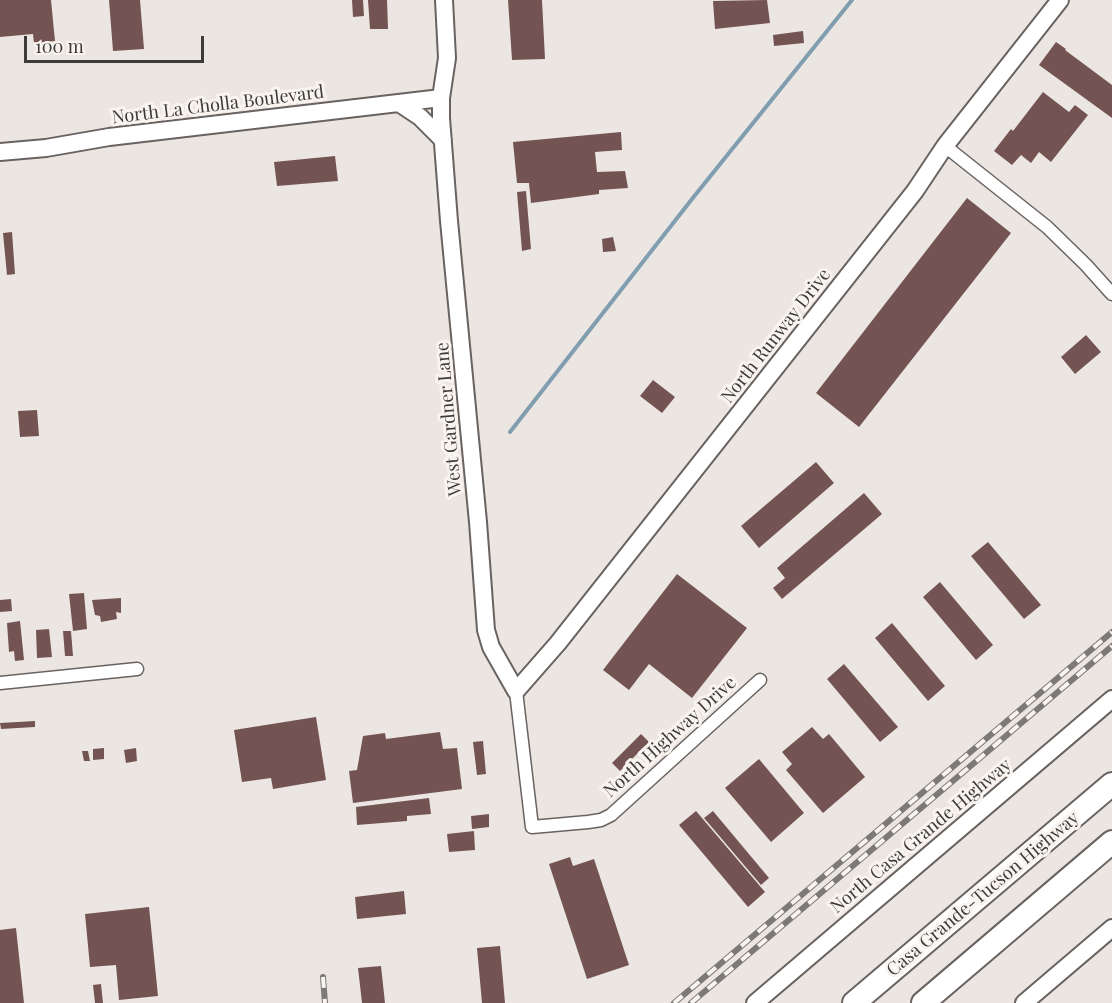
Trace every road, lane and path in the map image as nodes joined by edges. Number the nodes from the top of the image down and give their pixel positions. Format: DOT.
graph roads {
  1 [pos="444,0"];
  2 [pos="1060,0"];
  3 [pos="441,98"];
  4 [pos="399,103"];
  5 [pos="443,140"];
  6 [pos="945,146"];
  7 [pos="0,152"];
  8 [pos="1112,294"];
  9 [pos="137,669"];
  10 [pos="760,680"];
  11 [pos="0,683"];
  12 [pos="516,691"];
  13 [pos="1112,699"];
  14 [pos="1112,784"];
  15 [pos="532,827"];
  16 [pos="1112,842"];
  17 [pos="1112,928"];
  18 [pos="755,1003"];
  19 [pos="854,1003"];
  20 [pos="923,1003"];
  21 [pos="1024,1003"];
  1 -- 3 [label="street, West Gardner Lane"];
  2 -- 6 [label="street, North Runway Drive"];
  3 -- 4 [label="street, North La Cholla Boulevard"];
  3 -- 5 [label="street, West Gardner Lane"];
  4 -- 5 [label="street"];
  4 -- 7 [label="street, North La Cholla Boulevard"];
  5 -- 12 [label="street, West Gardner Lane"];
  6 -- 8 [label="street"];
  6 -- 12 [label="street, North Runway Drive"];
  9 -- 11 [label="street"];
  10 -- 15 [label="street, North Highway Drive"];
  12 -- 15 [label="street, West Gardner Lane"];
  13 -- 18 [label="street, North Casa Grande Highway"];
  14 -- 19 [label="highway, Casa Grande-Tucson Highway"];
  16 -- 20 [label="highway"];
  17 -- 21 [label="street"];
}
